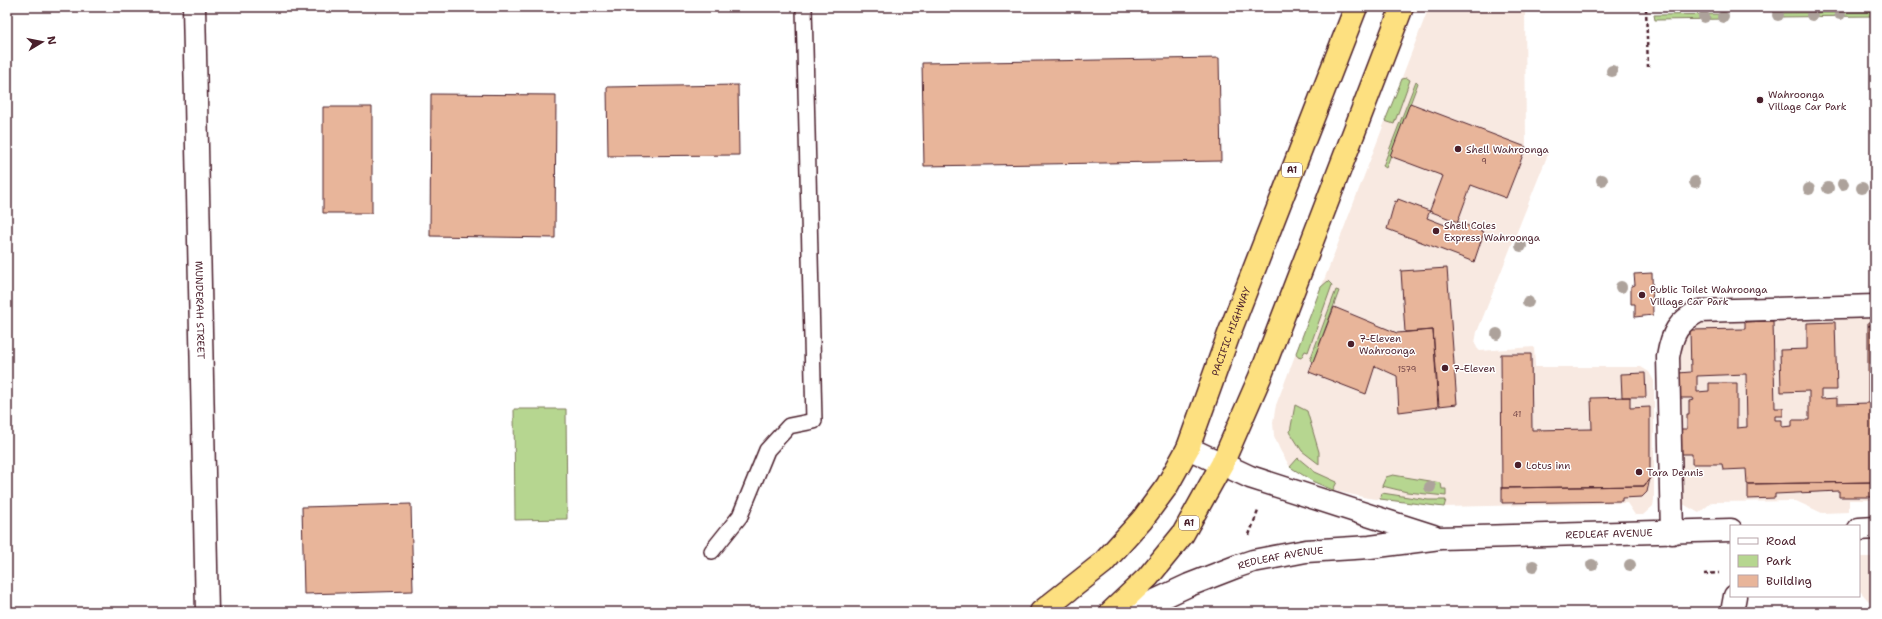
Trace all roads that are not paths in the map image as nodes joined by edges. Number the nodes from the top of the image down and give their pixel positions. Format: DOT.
graph roads {
  1 [pos="194,7"];
  2 [pos="804,7"];
  3 [pos="1356,7"];
  4 [pos="1402,7"];
  5 [pos="1875,306"];
  6 [pos="1188,448"];
  7 [pos="1222,464"];
  8 [pos="1875,528"];
  9 [pos="1860,529"];
  10 [pos="1730,530"];
  11 [pos="1672,533"];
  12 [pos="1440,538"];
  13 [pos="712,551"];
  14 [pos="1735,597"];
  15 [pos="207,612"];
  16 [pos="1040,612"];
  17 [pos="1111,612"];
  18 [pos="1131,612"];
  19 [pos="1732,612"];
  1 -- 15 [label="street, MUNDERAH STREET"];
  2 -- 13 [label="lane"];
  3 -- 6 [label="highway, PACIFIC HIGHWAY / A1"];
  4 -- 7 [label="highway, A1"];
  5 -- 11 [label="street"];
  6 -- 7 [label="street, REDLEAF AVENUE"];
  6 -- 16 [label="highway, PACIFIC HIGHWAY / A1"];
  7 -- 12 [label="street, REDLEAF AVENUE"];
  7 -- 17 [label="highway, A1"];
  8 -- 9 [label="street"];
  10 -- 11 [label="street, REDLEAF AVENUE"];
  11 -- 12 [label="street, REDLEAF AVENUE"];
  12 -- 18 [label="street, REDLEAF AVENUE"];
  14 -- 19 [label="street"];
}
